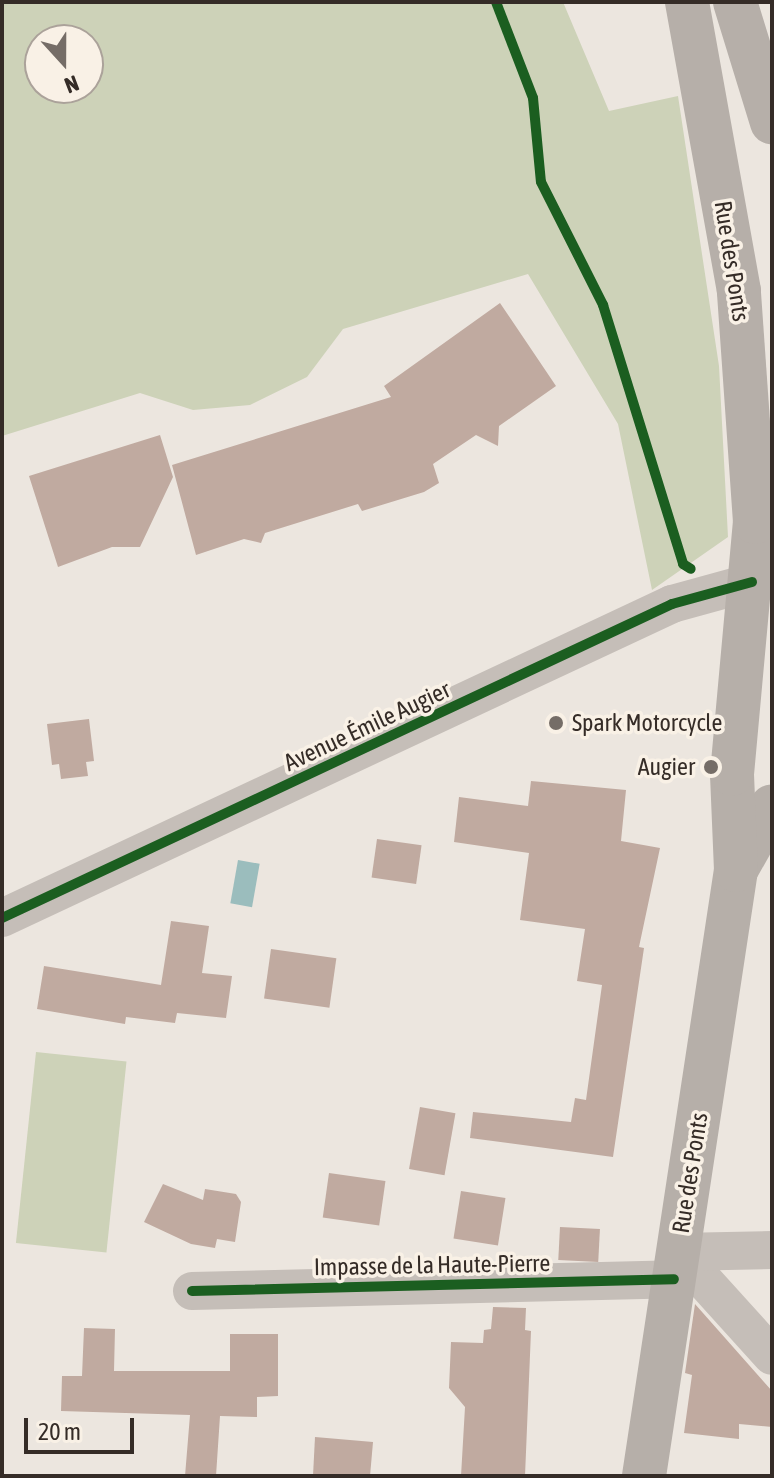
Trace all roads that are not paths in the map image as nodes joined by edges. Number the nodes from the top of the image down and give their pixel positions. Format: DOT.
graph roads {
  1 [pos="687,2"];
  2 [pos="735,2"];
  3 [pos="772,122"];
  4 [pos="764,520"];
  5 [pos="752,582"];
  6 [pos="760,635"];
  7 [pos="772,806"];
  8 [pos="736,870"];
  9 [pos="2,918"];
  10 [pos="772,1250"];
  11 [pos="676,1266"];
  12 [pos="192,1291"];
  13 [pos="772,1356"];
  14 [pos="644,1476"];
  1 -- 4 [label="main road, Rue des Ponts"];
  2 -- 3 [label="main road"];
  4 -- 5 [label="main road, Rue des Ponts"];
  5 -- 6 [label="main road, Rue des Ponts"];
  5 -- 9 [label="street, Avenue Émile Augier"];
  6 -- 8 [label="main road, Rue des Ponts"];
  7 -- 8 [label="main road, Rue des Ponts"];
  8 -- 11 [label="main road, Rue des Ponts"];
  10 -- 11 [label="street, Impasse de la Haute-Pierre"];
  11 -- 12 [label="street, Impasse de la Haute-Pierre"];
  11 -- 13 [label="street"];
  11 -- 14 [label="main road, Rue des Ponts"];
}
